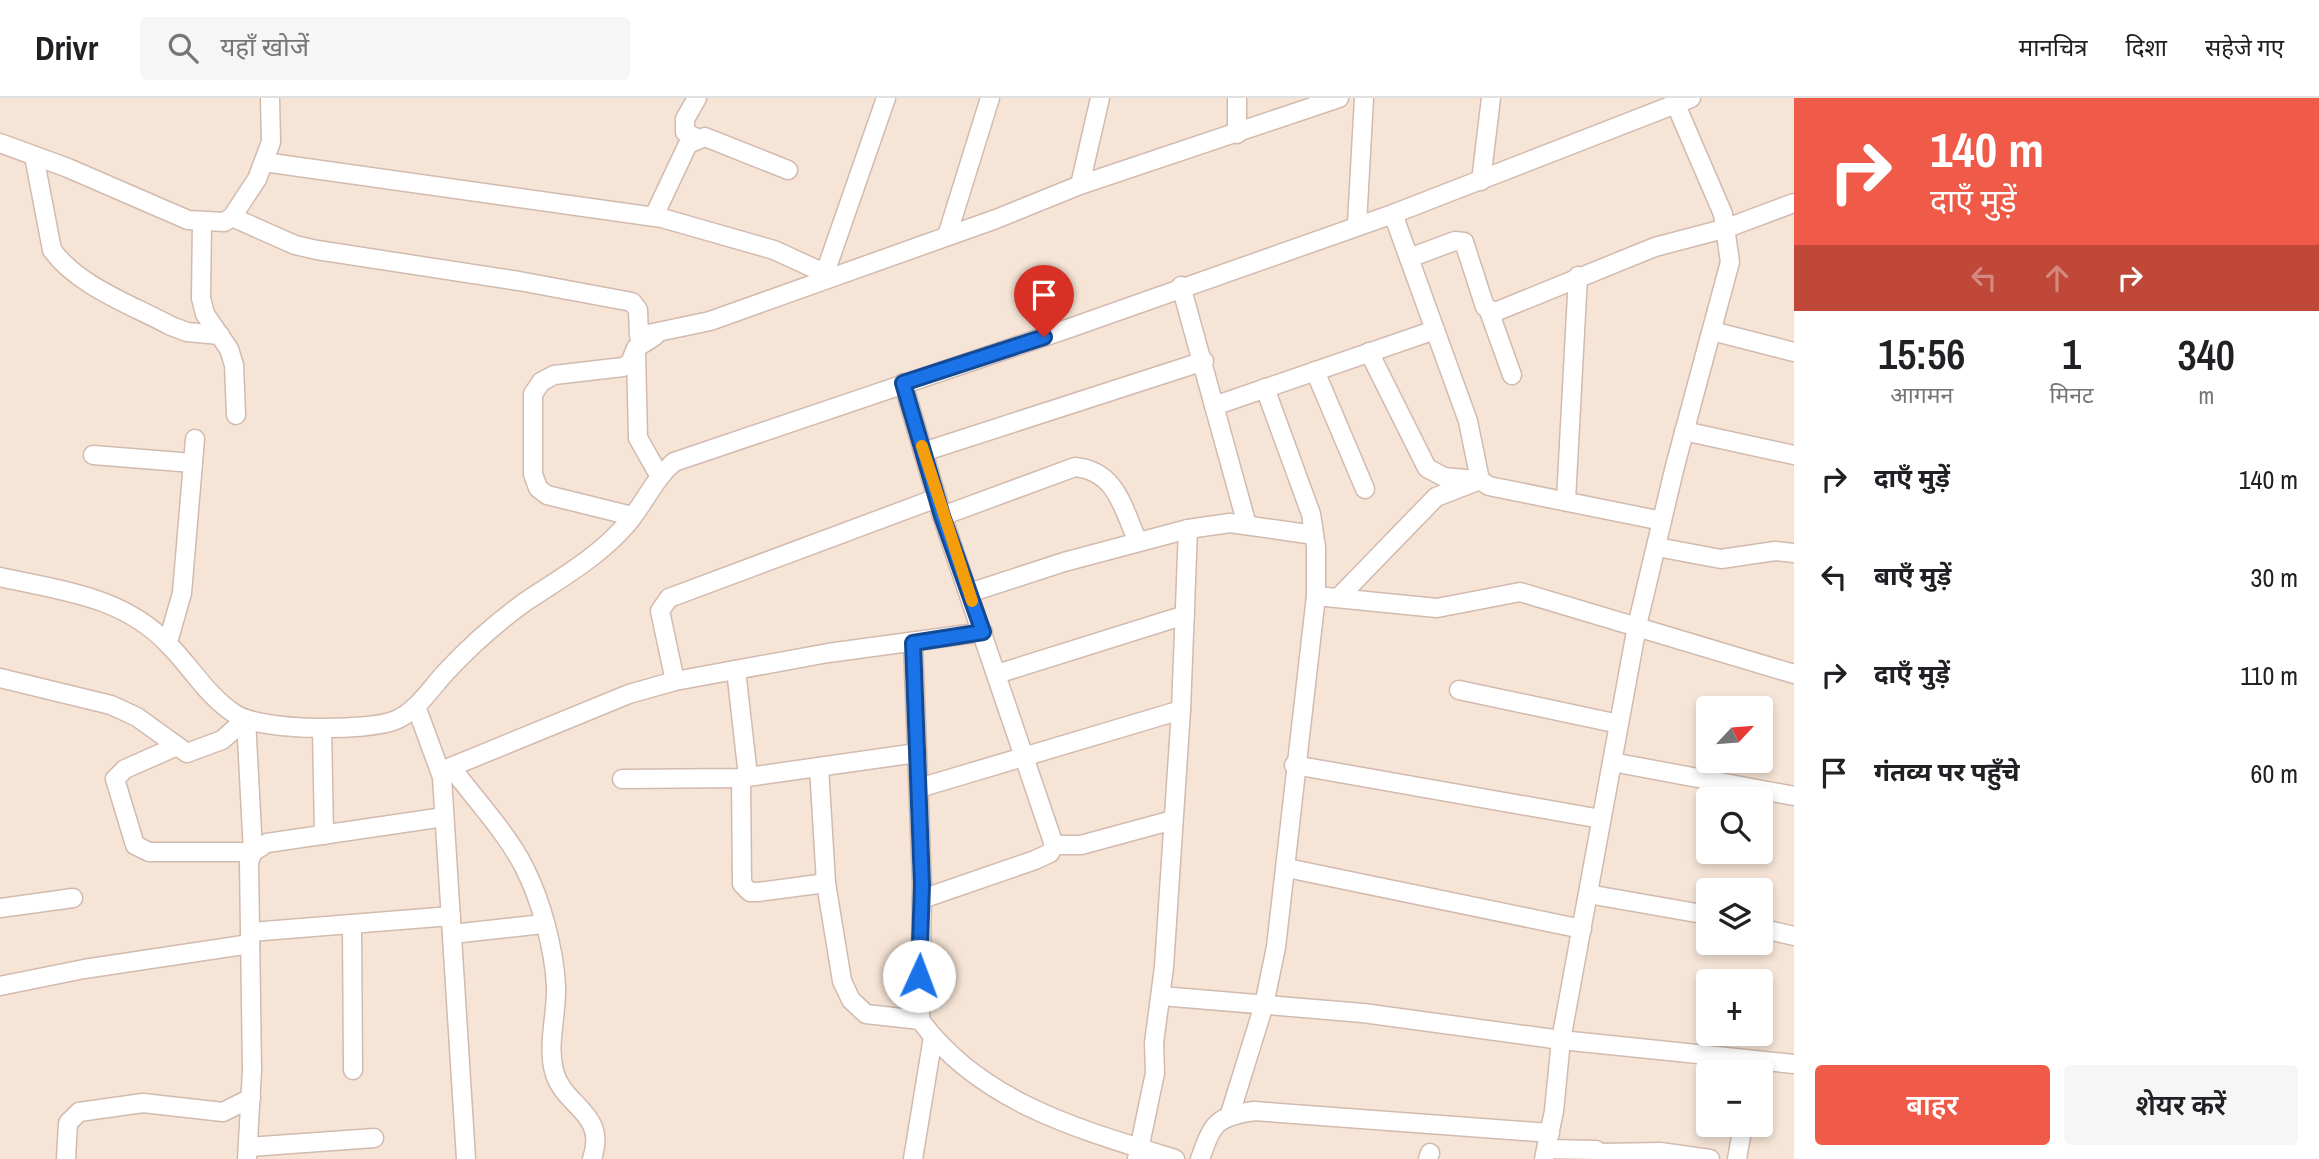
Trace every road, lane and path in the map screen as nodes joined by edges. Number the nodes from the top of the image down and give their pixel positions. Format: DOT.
graph roads {
  1 [pos="270,98"];
  2 [pos="697,98"];
  3 [pos="886,98"];
  4 [pos="990,98"];
  5 [pos="1100,98"];
  6 [pos="1236,98"];
  7 [pos="1339,98"];
  8 [pos="1364,98"];
  9 [pos="1491,98"];
  10 [pos="1684,101"];
  11 [pos="1237,135"];
  12 [pos="696,138"];
  13 [pos="0,143"];
  14 [pos="34,156"];
  15 [pos="264,162"];
  16 [pos="788,170"];
  17 [pos="1481,181"];
  18 [pos="1080,185"];
  19 [pos="1794,203"];
  20 [pos="1393,214"];
  21 [pos="654,216"];
  22 [pos="232,217"];
  23 [pos="202,222"];
  24 [pos="1357,224"];
  25 [pos="1727,228"];
  26 [pos="947,236"];
  27 [pos="1409,258"];
  28 [pos="829,275"];
  29 [pos="1578,276"];
  30 [pos="1181,286"];
  31 [pos="1489,311"];
  32 [pos="1435,330"];
  33 [pos="1712,331"];
  34 [pos="661,333"];
  35 [pos="220,335"];
  36 [pos="636,348"];
  37 [pos="1369,352"];
  38 [pos="1794,352"];
  39 [pos="1204,361"];
  40 [pos="1315,371"];
  41 [pos="1512,375"];
  42 [pos="903,383"];
  43 [pos="1265,388"];
  44 [pos="1214,406"];
  45 [pos="236,415"];
  46 [pos="1684,431"];
  47 [pos="195,439"];
  48 [pos="923,452"];
  49 [pos="93,455"];
  50 [pos="1794,455"];
  51 [pos="193,463"];
  52 [pos="659,475"];
  53 [pos="1480,480"];
  54 [pos="1364,489"];
  55 [pos="937,498"];
  56 [pos="1566,500"];
  57 [pos="632,516"];
  58 [pos="942,516"];
  59 [pos="1662,521"];
  60 [pos="1247,525"];
  61 [pos="1188,529"];
  62 [pos="1314,535"];
  63 [pos="1138,542"];
  64 [pos="1657,547"];
  65 [pos="1794,553"];
  66 [pos="0,578"];
  67 [pos="969,593"];
  68 [pos="1315,596"];
  69 [pos="1339,597"];
  70 [pos="1185,615"];
  71 [pos="1637,626"];
  72 [pos="983,632"];
  73 [pos="167,642"];
  74 [pos="913,643"];
  75 [pos="736,670"];
  76 [pos="997,674"];
  77 [pos="1794,674"];
  78 [pos="0,678"];
  79 [pos="675,681"];
  80 [pos="1459,690"];
  81 [pos="416,706"];
  82 [pos="1181,710"];
  83 [pos="246,719"];
  84 [pos="1619,724"];
  85 [pos="322,728"];
  86 [pos="175,747"];
  87 [pos="917,753"];
  88 [pos="1026,756"];
  89 [pos="1612,762"];
  90 [pos="1294,765"];
  91 [pos="819,767"];
  92 [pos="446,769"];
  93 [pos="745,777"];
  94 [pos="622,779"];
  95 [pos="919,788"];
  96 [pos="1794,796"];
  97 [pos="444,817"];
  98 [pos="1601,819"];
  99 [pos="1173,820"];
  100 [pos="324,835"];
  101 [pos="1054,845"];
  102 [pos="253,852"];
  103 [pos="1287,868"];
  104 [pos="826,883"];
  105 [pos="1588,894"];
  106 [pos="73,898"];
  107 [pos="922,899"];
  108 [pos="0,908"];
  109 [pos="1696,913"];
  110 [pos="543,924"];
  111 [pos="352,925"];
  112 [pos="451,925"];
  113 [pos="1582,929"];
  114 [pos="1773,931"];
  115 [pos="1794,936"];
  116 [pos="250,938"];
  117 [pos="0,986"];
  118 [pos="1161,996"];
  119 [pos="1264,1005"];
  120 [pos="920,1020"];
  121 [pos="933,1037"];
  122 [pos="1561,1040"];
  123 [pos="1708,1060"];
  124 [pos="1794,1064"];
  125 [pos="1773,1065"];
  126 [pos="353,1070"];
  127 [pos="251,1098"];
  128 [pos="1230,1114"];
  129 [pos="1741,1137"];
  130 [pos="374,1138"];
  131 [pos="1547,1147"];
  132 [pos="248,1153"];
  133 [pos="1139,1154"];
  134 [pos="1605,1156"];
  135 [pos="66,1159"];
  136 [pos="466,1159"];
  137 [pos="592,1159"];
  138 [pos="913,1159"];
  139 [pos="1175,1159"];
  140 [pos="1200,1159"];
  141 [pos="1710,1159"];
  142 [pos="1737,1159"];
  1 -- 15 [label="street"];
  2 -- 12 [label="street"];
  3 -- 28 [label="street"];
  4 -- 26 [label="street"];
  5 -- 18 [label="street"];
  6 -- 11 [label="street"];
  7 -- 11 [label="street"];
  8 -- 24 [label="street"];
  9 -- 17 [label="street"];
  10 -- 17 [label="street"];
  10 -- 25 [label="street"];
  11 -- 18 [label="street"];
  12 -- 16 [label="street"];
  12 -- 21 [label="street"];
  13 -- 14 [label="street"];
  14 -- 23 [label="street"];
  14 -- 35 [label="street"];
  15 -- 21 [label="street"];
  15 -- 22 [label="street"];
  17 -- 20 [label="street"];
  18 -- 26 [label="street"];
  19 -- 25 [label="street"];
  20 -- 24 [label="street"];
  20 -- 27 [label="street"];
  21 -- 28 [label="street"];
  22 -- 23 [label="street"];
  22 -- 34 [label="street"];
  23 -- 35 [label="street"];
  24 -- 30 [label="street"];
  25 -- 29 [label="street"];
  25 -- 33 [label="street"];
  26 -- 28 [label="street"];
  27 -- 31 [label="street"];
  27 -- 32 [label="street"];
  28 -- 34 [label="street"];
  29 -- 31 [label="street"];
  29 -- 56 [label="street"];
  30 -- 39 [label="street"];
  30 -- 42 [label="street"];
  31 -- 41 [label="street"];
  32 -- 37 [label="street"];
  32 -- 53 [label="street"];
  33 -- 38 [label="street"];
  33 -- 46 [label="street"];
  34 -- 36 [label="street"];
  35 -- 45 [label="street"];
  36 -- 52 [label="street"];
  36 -- 57 [label="street"];
  37 -- 40 [label="street"];
  37 -- 53 [label="street"];
  39 -- 44 [label="street"];
  39 -- 48 [label="street"];
  40 -- 43 [label="street"];
  40 -- 54 [label="street"];
  42 -- 48 [label="street"];
  42 -- 52 [label="street"];
  43 -- 44 [label="street"];
  43 -- 62 [label="street"];
  44 -- 60 [label="street"];
  46 -- 50 [label="street"];
  46 -- 59 [label="street"];
  47 -- 51 [label="street"];
  48 -- 55 [label="street"];
  49 -- 51 [label="street"];
  51 -- 73 [label="street"];
  52 -- 57 [label="street"];
  53 -- 56 [label="street"];
  53 -- 69 [label="street"];
  55 -- 58 [label="street"];
  55 -- 79 [label="street"];
  56 -- 59 [label="street"];
  57 -- 81 [label="street"];
  58 -- 63 [label="street"];
  58 -- 67 [label="street"];
  59 -- 64 [label="street"];
  60 -- 61 [label="street"];
  60 -- 62 [label="street"];
  61 -- 63 [label="street"];
  61 -- 70 [label="street"];
  62 -- 68 [label="street"];
  63 -- 67 [label="street"];
  64 -- 65 [label="street"];
  64 -- 71 [label="street"];
  66 -- 73 [label="street"];
  67 -- 72 [label="street"];
  68 -- 69 [label="street"];
  68 -- 90 [label="street"];
  69 -- 71 [label="street"];
  70 -- 76 [label="street"];
  70 -- 82 [label="street"];
  71 -- 77 [label="street"];
  71 -- 84 [label="street"];
  72 -- 74 [label="street"];
  72 -- 76 [label="street"];
  73 -- 83 [label="street"];
  74 -- 75 [label="street"];
  74 -- 87 [label="street"];
  75 -- 79 [label="street"];
  75 -- 93 [label="street"];
  76 -- 88 [label="street"];
  78 -- 86 [label="street"];
  79 -- 92 [label="street"];
  80 -- 84 [label="street"];
  81 -- 85 [label="street"];
  81 -- 92 [label="street"];
  82 -- 88 [label="street"];
  82 -- 99 [label="street"];
  83 -- 85 [label="street"];
  83 -- 86 [label="street"];
  83 -- 102 [label="street"];
  84 -- 89 [label="street"];
  85 -- 100 [label="street"];
  86 -- 102 [label="street"];
  87 -- 91 [label="street"];
  87 -- 95 [label="street"];
  88 -- 95 [label="street"];
  88 -- 101 [label="street"];
  89 -- 96 [label="street"];
  89 -- 98 [label="street"];
  90 -- 98 [label="street"];
  90 -- 103 [label="street"];
  91 -- 93 [label="street"];
  91 -- 104 [label="street"];
  92 -- 97 [label="street"];
  92 -- 110 [label="street"];
  93 -- 94 [label="street"];
  93 -- 104 [label="street"];
  95 -- 107 [label="street"];
  97 -- 100 [label="street"];
  97 -- 112 [label="street"];
  98 -- 105 [label="street"];
  99 -- 101 [label="street"];
  99 -- 118 [label="street"];
  100 -- 102 [label="street"];
  101 -- 107 [label="street"];
  102 -- 116 [label="street"];
  103 -- 113 [label="street"];
  103 -- 119 [label="street"];
  104 -- 120 [label="street"];
  105 -- 109 [label="street"];
  105 -- 113 [label="street"];
  106 -- 108 [label="street"];
  107 -- 120 [label="street"];
  110 -- 112 [label="street"];
  110 -- 137 [label="street"];
  111 -- 112 [label="street"];
  111 -- 116 [label="street"];
  111 -- 126 [label="street"];
  112 -- 136 [label="street"];
  113 -- 122 [label="street"];
  114 -- 115 [label="street"];
  116 -- 117 [label="street"];
  116 -- 127 [label="street"];
  118 -- 119 [label="street"];
  118 -- 133 [label="street"];
  119 -- 122 [label="street"];
  119 -- 128 [label="street"];
  120 -- 121 [label="street"];
  121 -- 133 [label="street"];
  121 -- 138 [label="street"];
  122 -- 123 [label="street"];
  122 -- 131 [label="street"];
  124 -- 125 [label="street"];
  127 -- 132 [label="street"];
  127 -- 135 [label="street"];
  128 -- 131 [label="street"];
  128 -- 140 [label="street"];
  129 -- 142 [label="street"];
  130 -- 132 [label="street"];
  131 -- 134 [label="street"];
  133 -- 139 [label="street"];
  134 -- 141 [label="street"];
}
